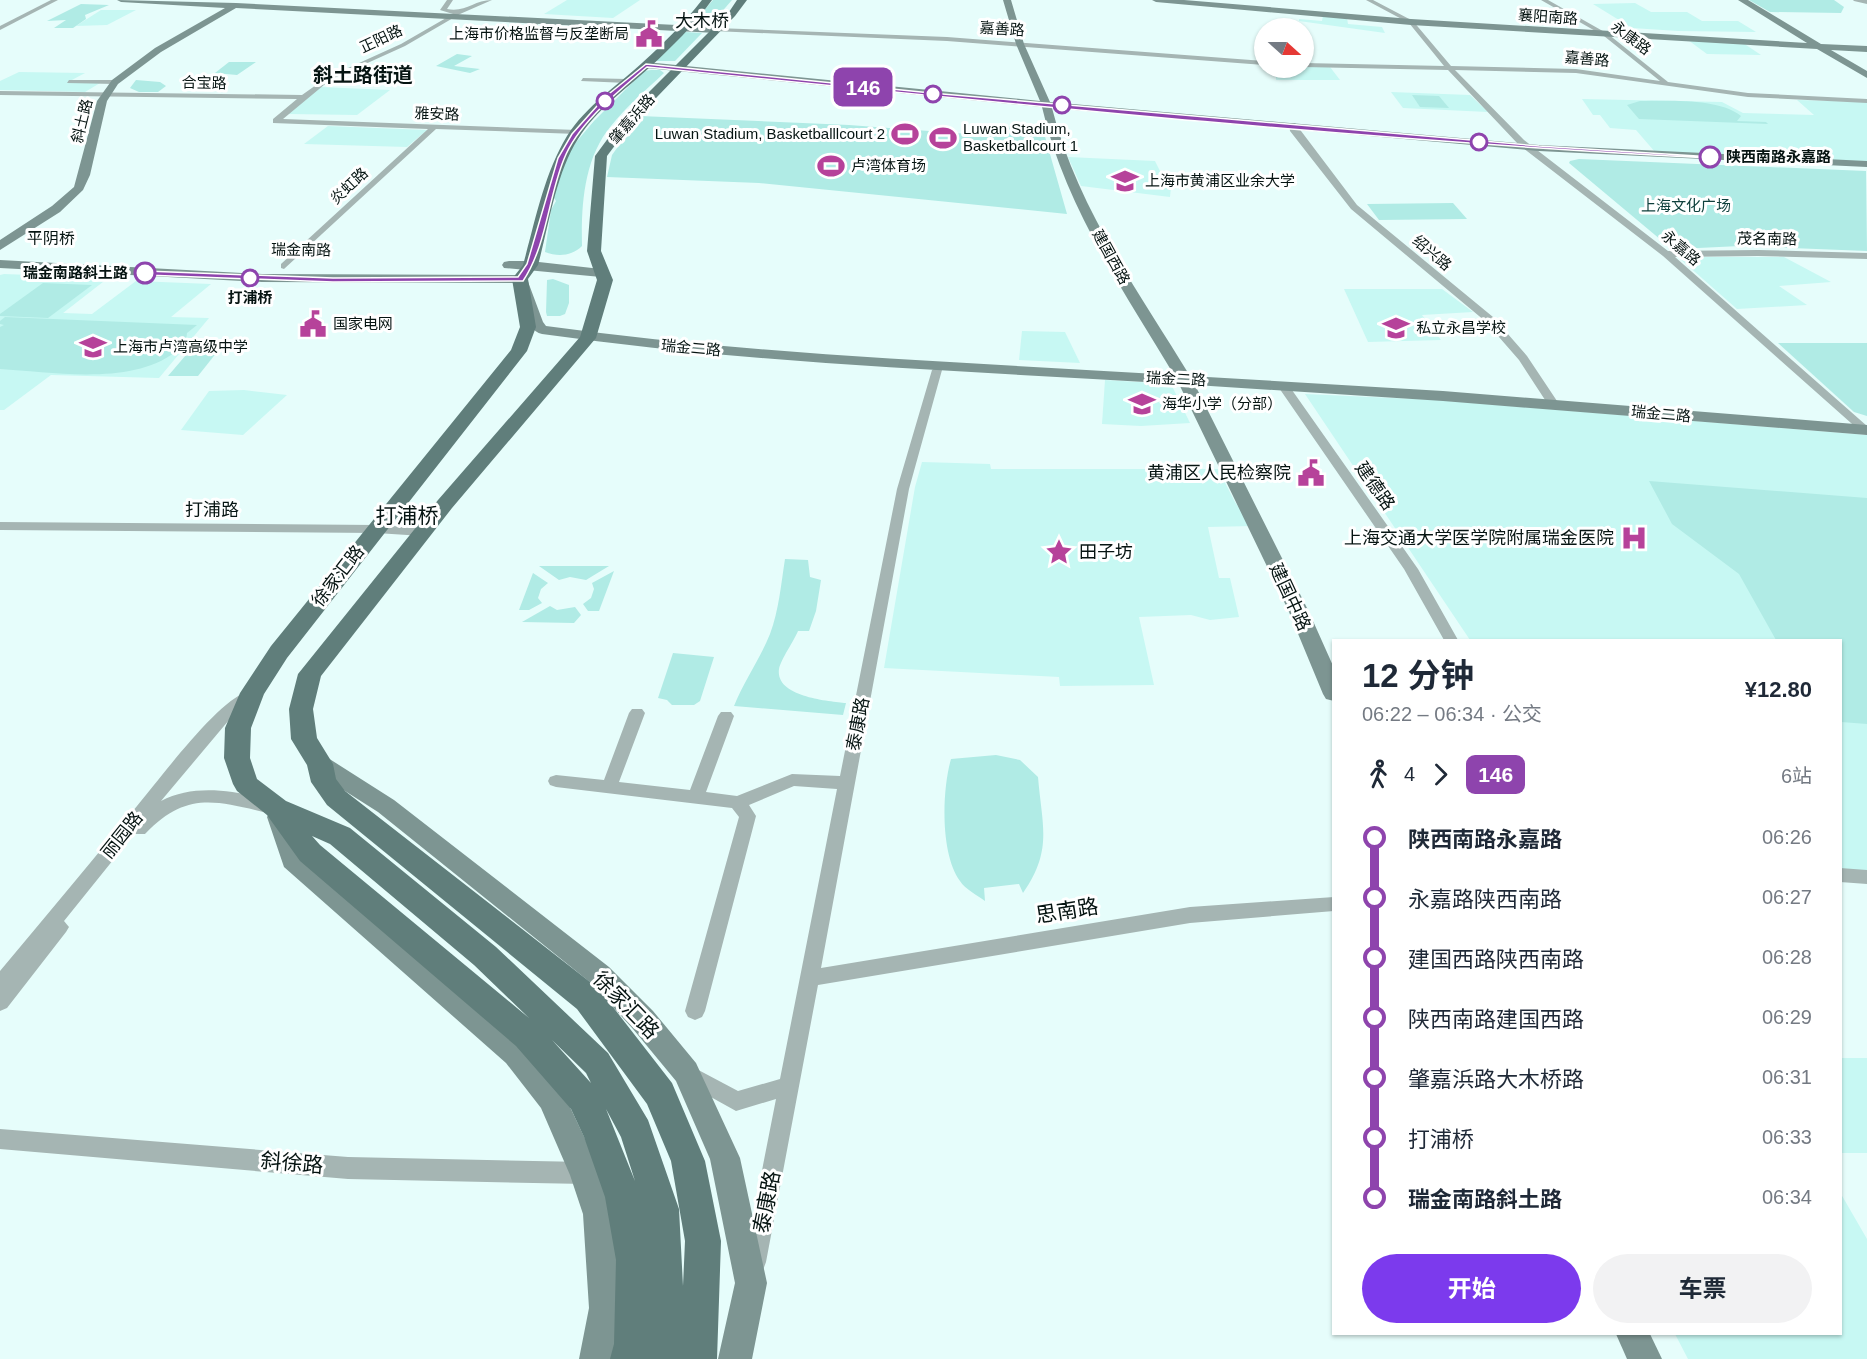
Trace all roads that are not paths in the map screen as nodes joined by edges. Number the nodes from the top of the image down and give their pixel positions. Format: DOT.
graph roads {
  1 [pos="55,0"];
  2 [pos="121,0"];
  3 [pos="171,0"];
  4 [pos="450,0"];
  5 [pos="489,0"];
  6 [pos="707,0"];
  7 [pos="742,0"];
  8 [pos="1007,0"];
  9 [pos="1156,0"];
  10 [pos="1369,0"];
  11 [pos="1544,0"];
  12 [pos="1742,0"];
  13 [pos="1856,0"];
  14 [pos="1867,2"];
  15 [pos="240,3"];
  16 [pos="455,15"];
  17 [pos="540,21"];
  18 [pos="1411,22"];
  19 [pos="685,26"];
  20 [pos="0,28"];
  21 [pos="718,28"];
  22 [pos="519,33"];
  23 [pos="1606,34"];
  24 [pos="1020,44"];
  25 [pos="1819,46"];
  26 [pos="1867,49"];
  27 [pos="1254,62"];
  28 [pos="646,65"];
  29 [pos="1314,65"];
  30 [pos="1448,67"];
  31 [pos="680,68"];
  32 [pos="1867,75"];
  33 [pos="583,80"];
  34 [pos="627,81"];
  35 [pos="69,82"];
  36 [pos="115,82"];
  37 [pos="1668,82"];
  38 [pos="0,93"];
  39 [pos="105,95"];
  40 [pos="303,97"];
  41 [pos="1867,101"];
  42 [pos="1046,104"];
  43 [pos="297,124"];
  44 [pos="1292,125"];
  45 [pos="434,128"];
  46 [pos="577,132"];
  47 [pos="1526,146"];
  48 [pos="1867,164"];
  49 [pos="0,246"];
  50 [pos="0,252"];
  51 [pos="1666,254"];
  52 [pos="1867,256"];
  53 [pos="0,264"];
  54 [pos="530,264"];
  55 [pos="284,266"];
  56 [pos="601,273"];
  57 [pos="520,279"];
  58 [pos="586,340"];
  59 [pos="937,367"];
  60 [pos="1184,379"];
  61 [pos="1283,385"];
  62 [pos="1553,404"];
  63 [pos="1866,431"];
  64 [pos="1245,501"];
  65 [pos="0,526"];
  66 [pos="376,529"];
  67 [pos="423,532"];
  68 [pos="1450,639"];
  69 [pos="1332,689"];
  70 [pos="252,693"];
  71 [pos="637,713"];
  72 [pos="726,716"];
  73 [pos="320,764"];
  74 [pos="556,781"];
  75 [pos="847,783"];
  76 [pos="609,788"];
  77 [pos="696,797"];
  78 [pos="737,802"];
  79 [pos="276,808"];
  80 [pos="1842,875"];
  81 [pos="1867,877"];
  82 [pos="1332,904"];
  83 [pos="809,978"];
  84 [pos="0,985"];
  85 [pos="0,1002"];
  86 [pos="695,1011"];
  87 [pos="686,1072"];
  88 [pos="788,1086"];
  89 [pos="0,1139"];
  90 [pos="585,1173"];
  91 [pos="751,1283"];
  92 [pos="1634,1335"];
  93 [pos="596,1359"];
  94 [pos="629,1359"];
  95 [pos="664,1359"];
  96 [pos="698,1359"];
  97 [pos="735,1359"];
  98 [pos="1646,1359"];
  1 -- 20 [label="street"];
  2 -- 15 [label="main road"];
  3 -- 15 [label="main road"];
  4 -- 16 [label="street"];
  5 -- 16 [label="street, 正阳路"];
  6 -- 19 [label="main road, 肇嘉浜路"];
  7 -- 21 [label="main road, 肇嘉浜路"];
  8 -- 24 [label="main road, 建国西路"];
  9 -- 18 [label="main road, 襄阳南路"];
  10 -- 18 [label="street, 永嘉路"];
  11 -- 23 [label="street, 永康路"];
  12 -- 25 [label="main road"];
  13 -- 14 [label="street"];
  15 -- 16 [label="main road"];
  15 -- 36 [label="main road, 斜土路"];
  16 -- 17 [label="main road"];
  16 -- 19 [label="main road"];
  16 -- 40 [label="street, 正阳路"];
  17 -- 19 [label="main road"];
  17 -- 22 [label="street"];
  18 -- 23 [label="main road, 襄阳南路"];
  18 -- 30 [label="street, 永嘉路"];
  19 -- 21 [label="main road"];
  19 -- 28 [label="main road, 肇嘉浜路"];
  21 -- 24 [label="street, 嘉善路"];
  21 -- 31 [label="main road, 肇嘉浜路"];
  23 -- 25 [label="main road, 襄阳南路"];
  23 -- 37 [label="street, 永康路"];
  24 -- 27 [label="street, 嘉善路"];
  24 -- 42 [label="main road, 建国西路"];
  25 -- 26 [label="main road, 襄阳南路"];
  25 -- 32 [label="main road"];
  28 -- 31 [label="main road"];
  28 -- 34 [label="main road, 肇嘉浜路"];
  29 -- 30 [label="street, 嘉善路"];
  30 -- 37 [label="street, 嘉善路"];
  30 -- 47 [label="street, 永嘉路"];
  31 -- 42 [label="main road"];
  31 -- 56 [label="main road, 肇嘉浜路"];
  33 -- 34 [label="street"];
  34 -- 46 [label="main road, 肇嘉浜路"];
  35 -- 36 [label="street"];
  36 -- 39 [label="main road, 斜土路"];
  37 -- 41 [label="street, 嘉善路"];
  38 -- 39 [label="street, 合宝路"];
  39 -- 40 [label="street, 合宝路"];
  39 -- 49 [label="main road, 斜土路"];
  40 -- 43 [label="street, 正阳路"];
  42 -- 44 [label="main road"];
  42 -- 60 [label="main road, 建国西路"];
  43 -- 45 [label="street, 雅安路"];
  44 -- 47 [label="main road"];
  44 -- 62 [label="street, 绍兴路"];
  45 -- 46 [label="street, 雅安路"];
  45 -- 55 [label="street, 炎虹路"];
  46 -- 54 [label="main road, 肇嘉浜路"];
  47 -- 48 [label="main road"];
  47 -- 51 [label="street, 永嘉路"];
  50 -- 55 [label="main road, 瑞金南路"];
  51 -- 52 [label="street, 茂名南路"];
  51 -- 63 [label="street, 永嘉路"];
  53 -- 57 [label="main road, 瑞金南路"];
  54 -- 55 [label="main road, 瑞金南路"];
  54 -- 56 [label="main road, 瑞金南路"];
  54 -- 57 [label="main road, 肇嘉浜路"];
  56 -- 58 [label="main road, 肇嘉浜路"];
  57 -- 58 [label="main road, 瑞金二路"];
  57 -- 66 [label="main road, 徐家汇路"];
  58 -- 59 [label="main road, 瑞金二路"];
  58 -- 67 [label="main road, 徐家汇路"];
  59 -- 60 [label="main road, 瑞金二路"];
  59 -- 75 [label="street, 泰康路"];
  60 -- 61 [label="main road, 瑞金二路"];
  60 -- 64 [label="main road, 建国西路"];
  61 -- 62 [label="main road, 瑞金二路"];
  61 -- 68 [label="street, 建德路"];
  62 -- 63 [label="main road, 瑞金二路"];
  64 -- 69 [label="main road, 建国中路"];
  65 -- 66 [label="street, 打浦路"];
  66 -- 67 [label="street, 打浦路"];
  66 -- 70 [label="main road, 徐家汇路"];
  67 -- 73 [label="main road, 徐家汇路"];
  70 -- 79 [label="main road, 徐家汇路"];
  70 -- 84 [label="street, 丽园路"];
  71 -- 76 [label="street"];
  72 -- 77 [label="street"];
  73 -- 87 [label="main road, 徐家汇路"];
  73 -- 96 [label="main road, 徐家汇路"];
  74 -- 76 [label="street"];
  75 -- 78 [label="street"];
  75 -- 83 [label="street, 泰康路"];
  76 -- 77 [label="street"];
  77 -- 78 [label="street"];
  78 -- 86 [label="street"];
  79 -- 85 [label="street, 丽园路"];
  79 -- 90 [label="main road"];
  79 -- 94 [label="main road, 徐家汇路"];
  79 -- 95 [label="main road, 徐家汇路"];
  80 -- 81 [label="street"];
  82 -- 83 [label="street, 思南路"];
  83 -- 88 [label="street, 泰康路"];
  87 -- 88 [label="street"];
  87 -- 91 [label="main road, 徐家汇路"];
  88 -- 91 [label="street, 泰康路"];
  89 -- 90 [label="street, 斜徐路"];
  90 -- 93 [label="main road"];
  91 -- 97 [label="main road, 徐家汇路"];
  92 -- 98 [label="main road"];
}
